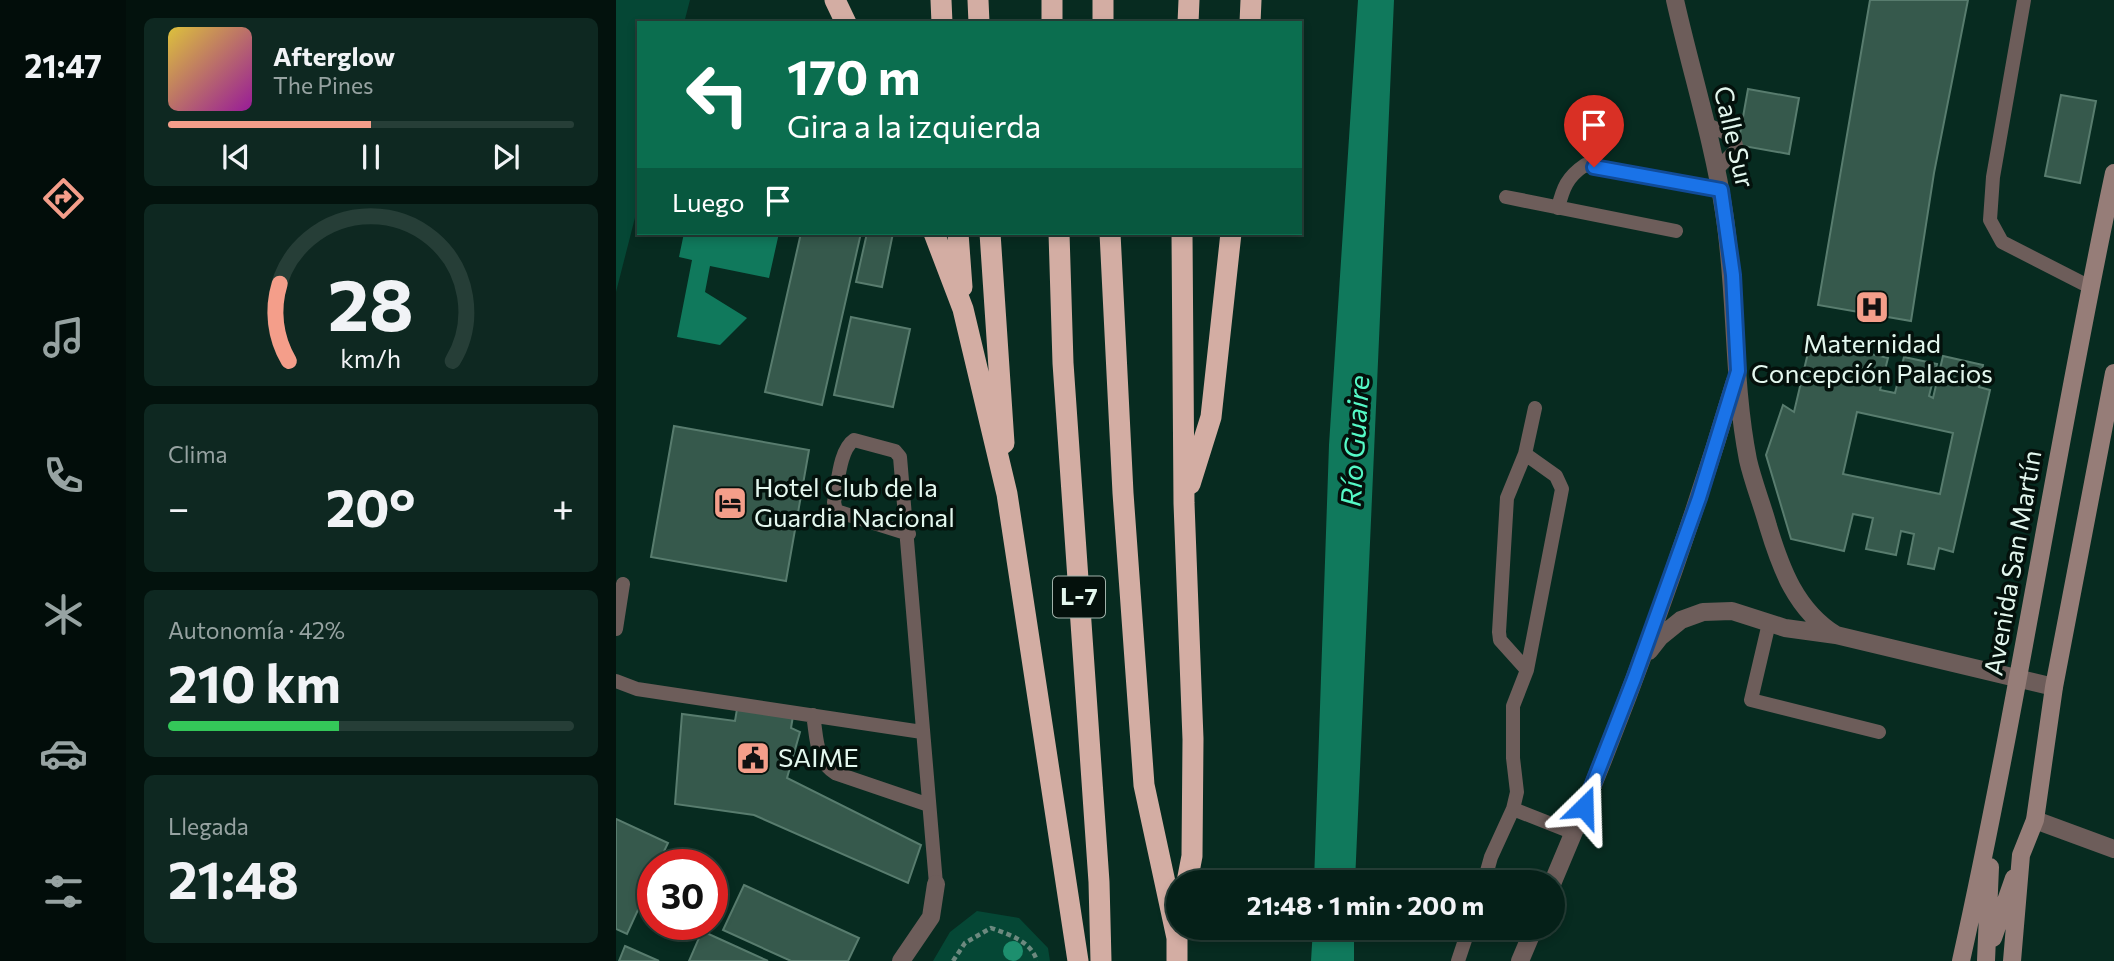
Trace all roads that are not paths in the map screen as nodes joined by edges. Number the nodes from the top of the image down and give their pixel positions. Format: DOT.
graph roads {
  1 [pos="835,0"];
  2 [pos="941,0"];
  3 [pos="978,0"];
  4 [pos="1052,0"];
  5 [pos="1103,0"];
  6 [pos="1189,0"];
  7 [pos="1251,0"];
  8 [pos="1675,0"];
  9 [pos="2024,0"];
  10 [pos="845,21"];
  11 [pos="942,21"];
  12 [pos="979,21"];
  13 [pos="1052,21"];
  14 [pos="1103,21"];
  15 [pos="1188,21"];
  16 [pos="1250,21"];
  17 [pos="1706,124"];
  18 [pos="1717,169"];
  19 [pos="2114,173"];
  20 [pos="1721,190"];
  21 [pos="1506,197"];
  22 [pos="1558,208"];
  23 [pos="1676,231"];
  24 [pos="935,235"];
  25 [pos="958,235"];
  26 [pos="990,235"];
  27 [pos="1059,235"];
  28 [pos="1110,235"];
  29 [pos="1182,235"];
  30 [pos="1231,235"];
  31 [pos="2090,287"];
  32 [pos="963,309"];
  33 [pos="1738,371"];
  34 [pos="2114,373"];
  35 [pos="1535,408"];
  36 [pos="1525,454"];
  37 [pos="1006,494"];
  38 [pos="1184,503"];
  39 [pos="909,534"];
  40 [pos="623,584"];
  41 [pos="1769,623"];
  42 [pos="616,629"];
  43 [pos="1836,635"];
  44 [pos="1640,662"];
  45 [pos="1527,670"];
  46 [pos="2019,679"];
  47 [pos="616,681"];
  48 [pos="2054,687"];
  49 [pos="813,715"];
  50 [pos="1879,732"];
  51 [pos="922,733"];
  52 [pos="929,805"];
  53 [pos="1513,809"];
  54 [pos="1992,820"];
  55 [pos="2035,820"];
  56 [pos="1574,833"];
  57 [pos="2114,849"];
  58 [pos="2021,855"];
  59 [pos="1189,870"];
  60 [pos="1487,870"];
  61 [pos="1558,870"];
  62 [pos="1166,881"];
  63 [pos="936,884"];
  64 [pos="1178,940"];
  65 [pos="1465,940"];
  66 [pos="1529,940"];
  67 [pos="1986,959"];
  68 [pos="901,961"];
  69 [pos="1078,961"];
  70 [pos="1101,961"];
  71 [pos="1177,961"];
  72 [pos="1458,961"];
  73 [pos="1520,961"];
  74 [pos="1961,961"];
  75 [pos="2012,961"];
  1 -- 10 [label="highway"];
  2 -- 11 [label="highway"];
  3 -- 12 [label="highway"];
  4 -- 13 [label="highway"];
  5 -- 14 [label="highway"];
  6 -- 15 [label="highway"];
  7 -- 16 [label="highway"];
  8 -- 17 [label="street, Calle Sur"];
  9 -- 31 [label="lane"];
  17 -- 18 [label="street, Calle Sur"];
  17 -- 18 [label="lane"];
  18 -- 20 [label="street, Calle Sur"];
  19 -- 31 [label="main road, Avenida San Martín"];
  20 -- 22 [label="lane"];
  20 -- 33 [label="street, Calle Sur"];
  21 -- 22 [label="lane"];
  22 -- 23 [label="lane"];
  24 -- 32 [label="highway"];
  25 -- 32 [label="highway"];
  26 -- 37 [label="highway"];
  27 -- 70 [label="highway, L-7"];
  28 -- 62 [label="highway, L-7"];
  29 -- 38 [label="highway"];
  30 -- 38 [label="highway"];
  31 -- 46 [label="main road, Avenida San Martín"];
  32 -- 37 [label="highway"];
  33 -- 43 [label="street, Calle Sur"];
  33 -- 44 [label="street, Calle Sur"];
  34 -- 48 [label="main road"];
  35 -- 36 [label="lane"];
  36 -- 45 [label="lane"];
  36 -- 45 [label="lane"];
  37 -- 69 [label="highway"];
  38 -- 59 [label="highway"];
  39 -- 39 [label="lane"];
  39 -- 51 [label="lane"];
  40 -- 42 [label="lane"];
  41 -- 43 [label="street, Calle Sur"];
  41 -- 44 [label="street, Calle Sur"];
  41 -- 50 [label="lane"];
  43 -- 46 [label="street, Calle Sur"];
  44 -- 56 [label="street, Calle Sur"];
  45 -- 53 [label="lane"];
  46 -- 48 [label="street, Calle Sur"];
  46 -- 54 [label="main road, Avenida San Martín"];
  47 -- 49 [label="lane"];
  48 -- 55 [label="main road"];
  49 -- 51 [label="lane"];
  49 -- 52 [label="lane"];
  51 -- 52 [label="lane"];
  52 -- 63 [label="lane"];
  53 -- 56 [label="lane"];
  53 -- 60 [label="lane"];
  54 -- 67 [label="main road"];
  54 -- 74 [label="main road, Avenida San Martín"];
  55 -- 57 [label="street"];
  55 -- 58 [label="main road"];
  56 -- 61 [label="street, Calle Sur"];
  58 -- 67 [label="main road"];
  58 -- 75 [label="main road"];
  63 -- 68 [label="street"];
  64 -- 71 [label="highway, L-7"];
  65 -- 72 [label="lane"];
  66 -- 73 [label="street"];
}
